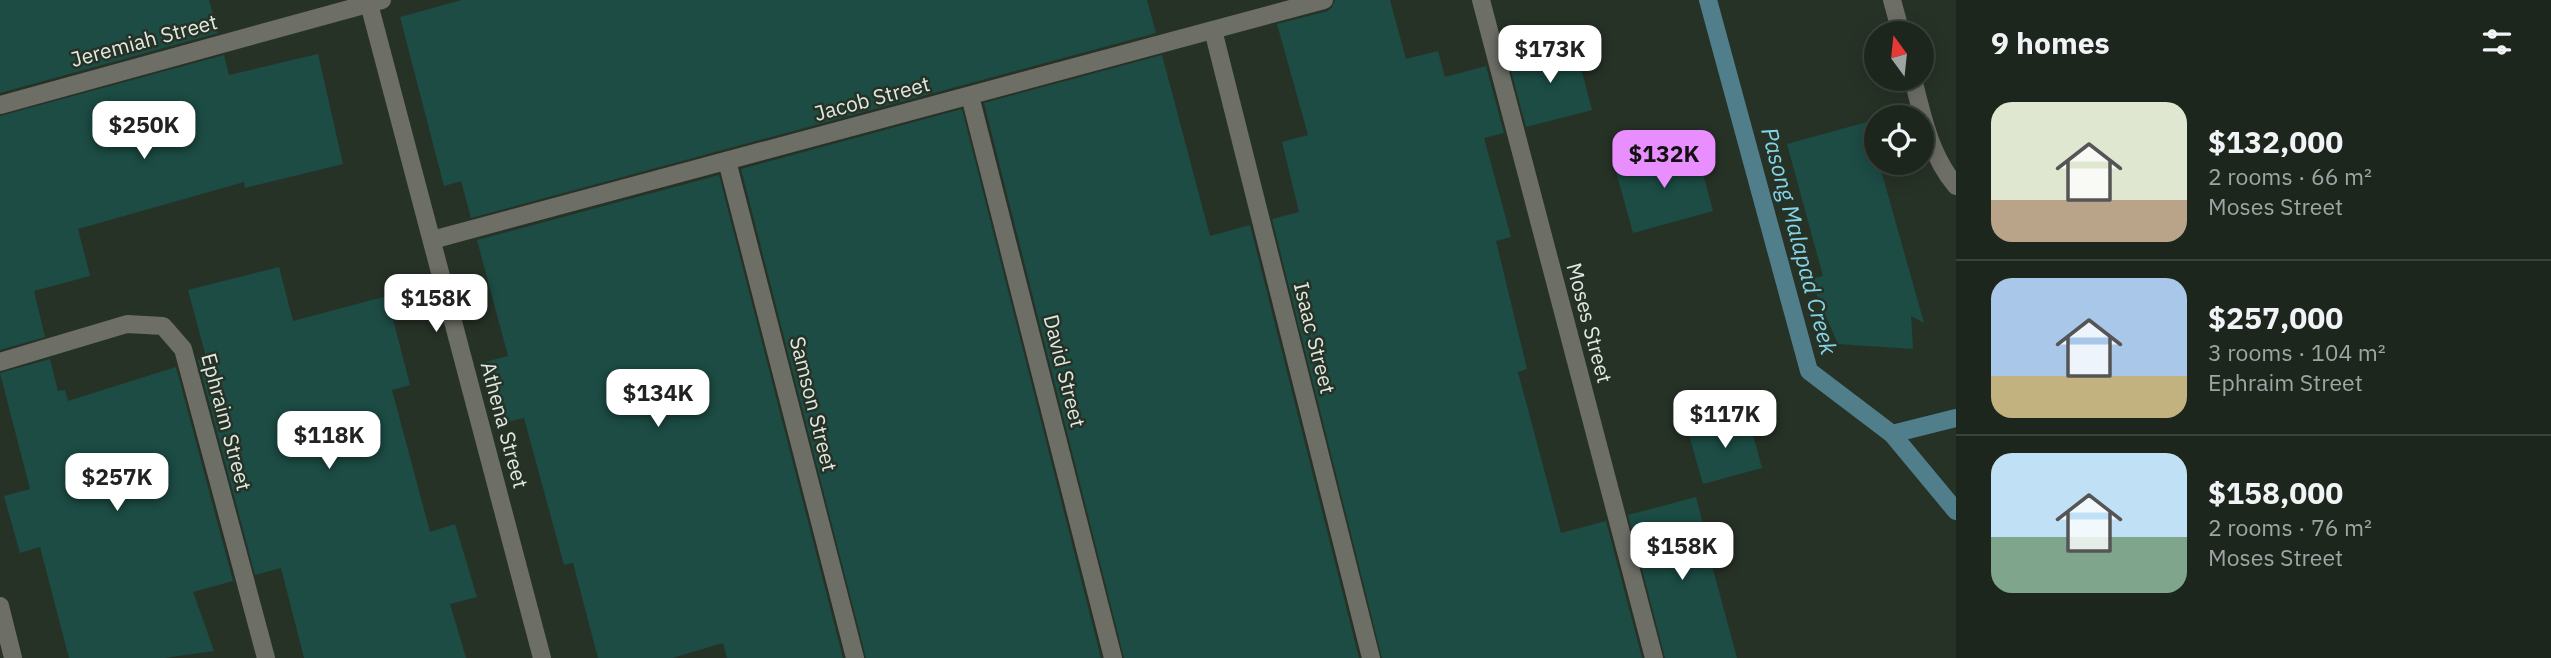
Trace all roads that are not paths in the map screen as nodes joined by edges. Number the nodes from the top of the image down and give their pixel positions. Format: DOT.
graph roads {
  1 [pos="1324,0"];
  2 [pos="1480,0"];
  3 [pos="1892,0"];
  4 [pos="373,1"];
  5 [pos="1898,21"];
  6 [pos="1213,30"];
  7 [pos="1916,91"];
  8 [pos="970,96"];
  9 [pos="0,105"];
  10 [pos="727,161"];
  11 [pos="1956,186"];
  12 [pos="432,240"];
  13 [pos="0,362"];
  14 [pos="0,606"];
  15 [pos="13,658"];
  16 [pos="266,658"];
  17 [pos="542,658"];
  18 [pos="855,658"];
  19 [pos="1113,658"];
  20 [pos="1371,658"];
  21 [pos="1654,658"];
  1 -- 6 [label="street, Jacob Street"];
  2 -- 21 [label="street, Moses Street"];
  3 -- 5 [label="street"];
  4 -- 9 [label="street, Jeremiah Street"];
  4 -- 12 [label="street, Athena Street"];
  6 -- 8 [label="street, Jacob Street"];
  6 -- 20 [label="street, Isaac Street"];
  7 -- 11 [label="street"];
  8 -- 10 [label="street, Jacob Street"];
  8 -- 19 [label="street, David Street"];
  10 -- 12 [label="street, Jacob Street"];
  10 -- 18 [label="street, Samson Street"];
  12 -- 17 [label="street, Athena Street"];
  13 -- 16 [label="street, Ephraim Street"];
  14 -- 15 [label="street"];
}
